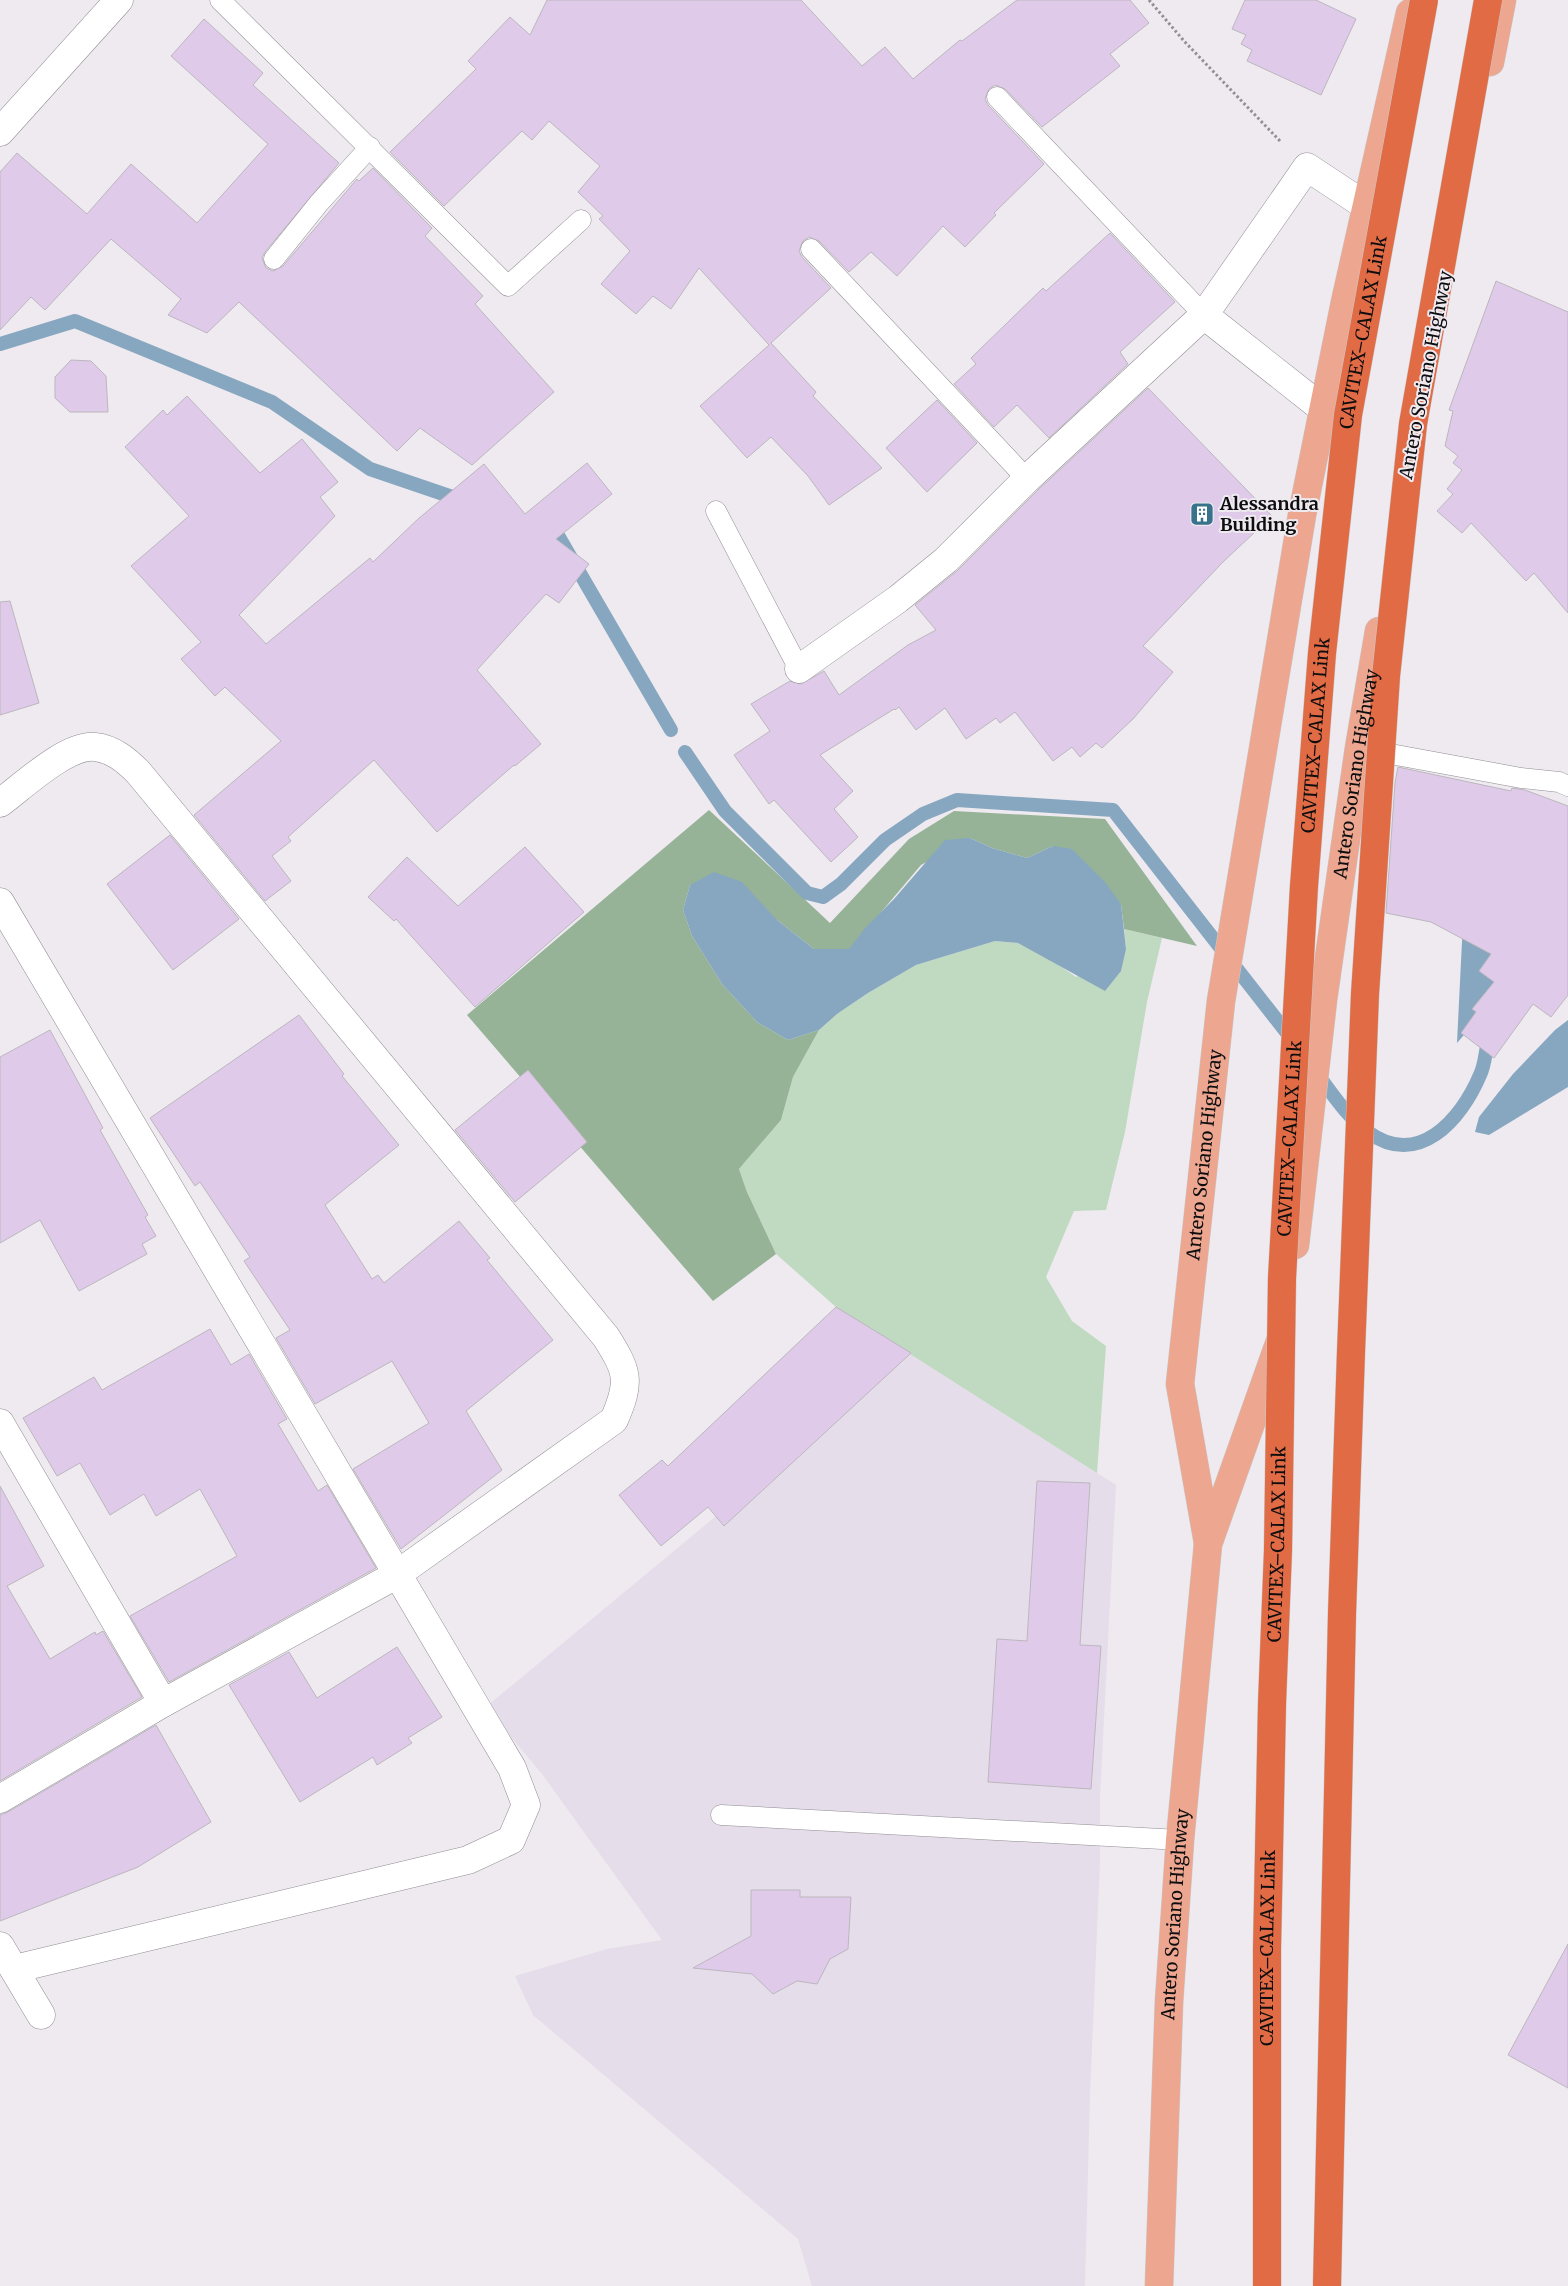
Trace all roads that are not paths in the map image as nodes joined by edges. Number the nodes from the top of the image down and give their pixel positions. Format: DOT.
graph roads {
  1 [pos="118,0"];
  2 [pos="220,0"];
  3 [pos="1413,0"];
  4 [pos="1424,0"];
  5 [pos="1488,0"];
  6 [pos="1502,0"];
  7 [pos="997,97"];
  8 [pos="0,132"];
  9 [pos="370,147"];
  10 [pos="1366,206"];
  11 [pos="581,220"];
  12 [pos="811,249"];
  13 [pos="274,259"];
  14 [pos="1204,315"];
  15 [pos="1323,409"];
  16 [pos="1027,479"];
  17 [pos="716,511"];
  18 [pos="799,669"];
  19 [pos="1359,748"];
  20 [pos="1568,786"];
  21 [pos="0,802"];
  22 [pos="0,902"];
  23 [pos="0,1423"];
  24 [pos="1208,1544"];
  25 [pos="396,1575"];
  26 [pos="163,1704"];
  27 [pos="0,1799"];
  28 [pos="721,1815"];
  29 [pos="1180,1840"];
  30 [pos="0,1946"];
  31 [pos="14,1969"];
  32 [pos="41,2015"];
  33 [pos="1159,2286"];
  34 [pos="1267,2286"];
  35 [pos="1327,2286"];
  1 -- 8 [label="street"];
  2 -- 9 [label="lane"];
  3 -- 10 [label="main road, Antero Soriano Highway"];
  4 -- 34 [label="highway, CAVITEX–CALAX Link, bridge"];
  5 -- 35 [label="highway, bridge"];
  6 -- 19 [label="main road, Antero Soriano Highway"];
  7 -- 14 [label="lane"];
  9 -- 11 [label="lane"];
  9 -- 13 [label="lane"];
  10 -- 14 [label="street"];
  10 -- 15 [label="main road, Antero Soriano Highway"];
  12 -- 16 [label="lane"];
  14 -- 15 [label="street"];
  14 -- 16 [label="street"];
  15 -- 24 [label="main road, Antero Soriano Highway"];
  16 -- 18 [label="street"];
  17 -- 18 [label="lane"];
  19 -- 20 [label="lane"];
  19 -- 24 [label="main road, Antero Soriano Highway"];
  21 -- 25 [label="street"];
  22 -- 25 [label="street"];
  23 -- 26 [label="street"];
  24 -- 29 [label="main road, Antero Soriano Highway"];
  25 -- 26 [label="street"];
  25 -- 31 [label="street"];
  26 -- 27 [label="street"];
  28 -- 29 [label="lane"];
  29 -- 33 [label="main road, Antero Soriano Highway"];
  30 -- 31 [label="street"];
  31 -- 32 [label="street"];
}
